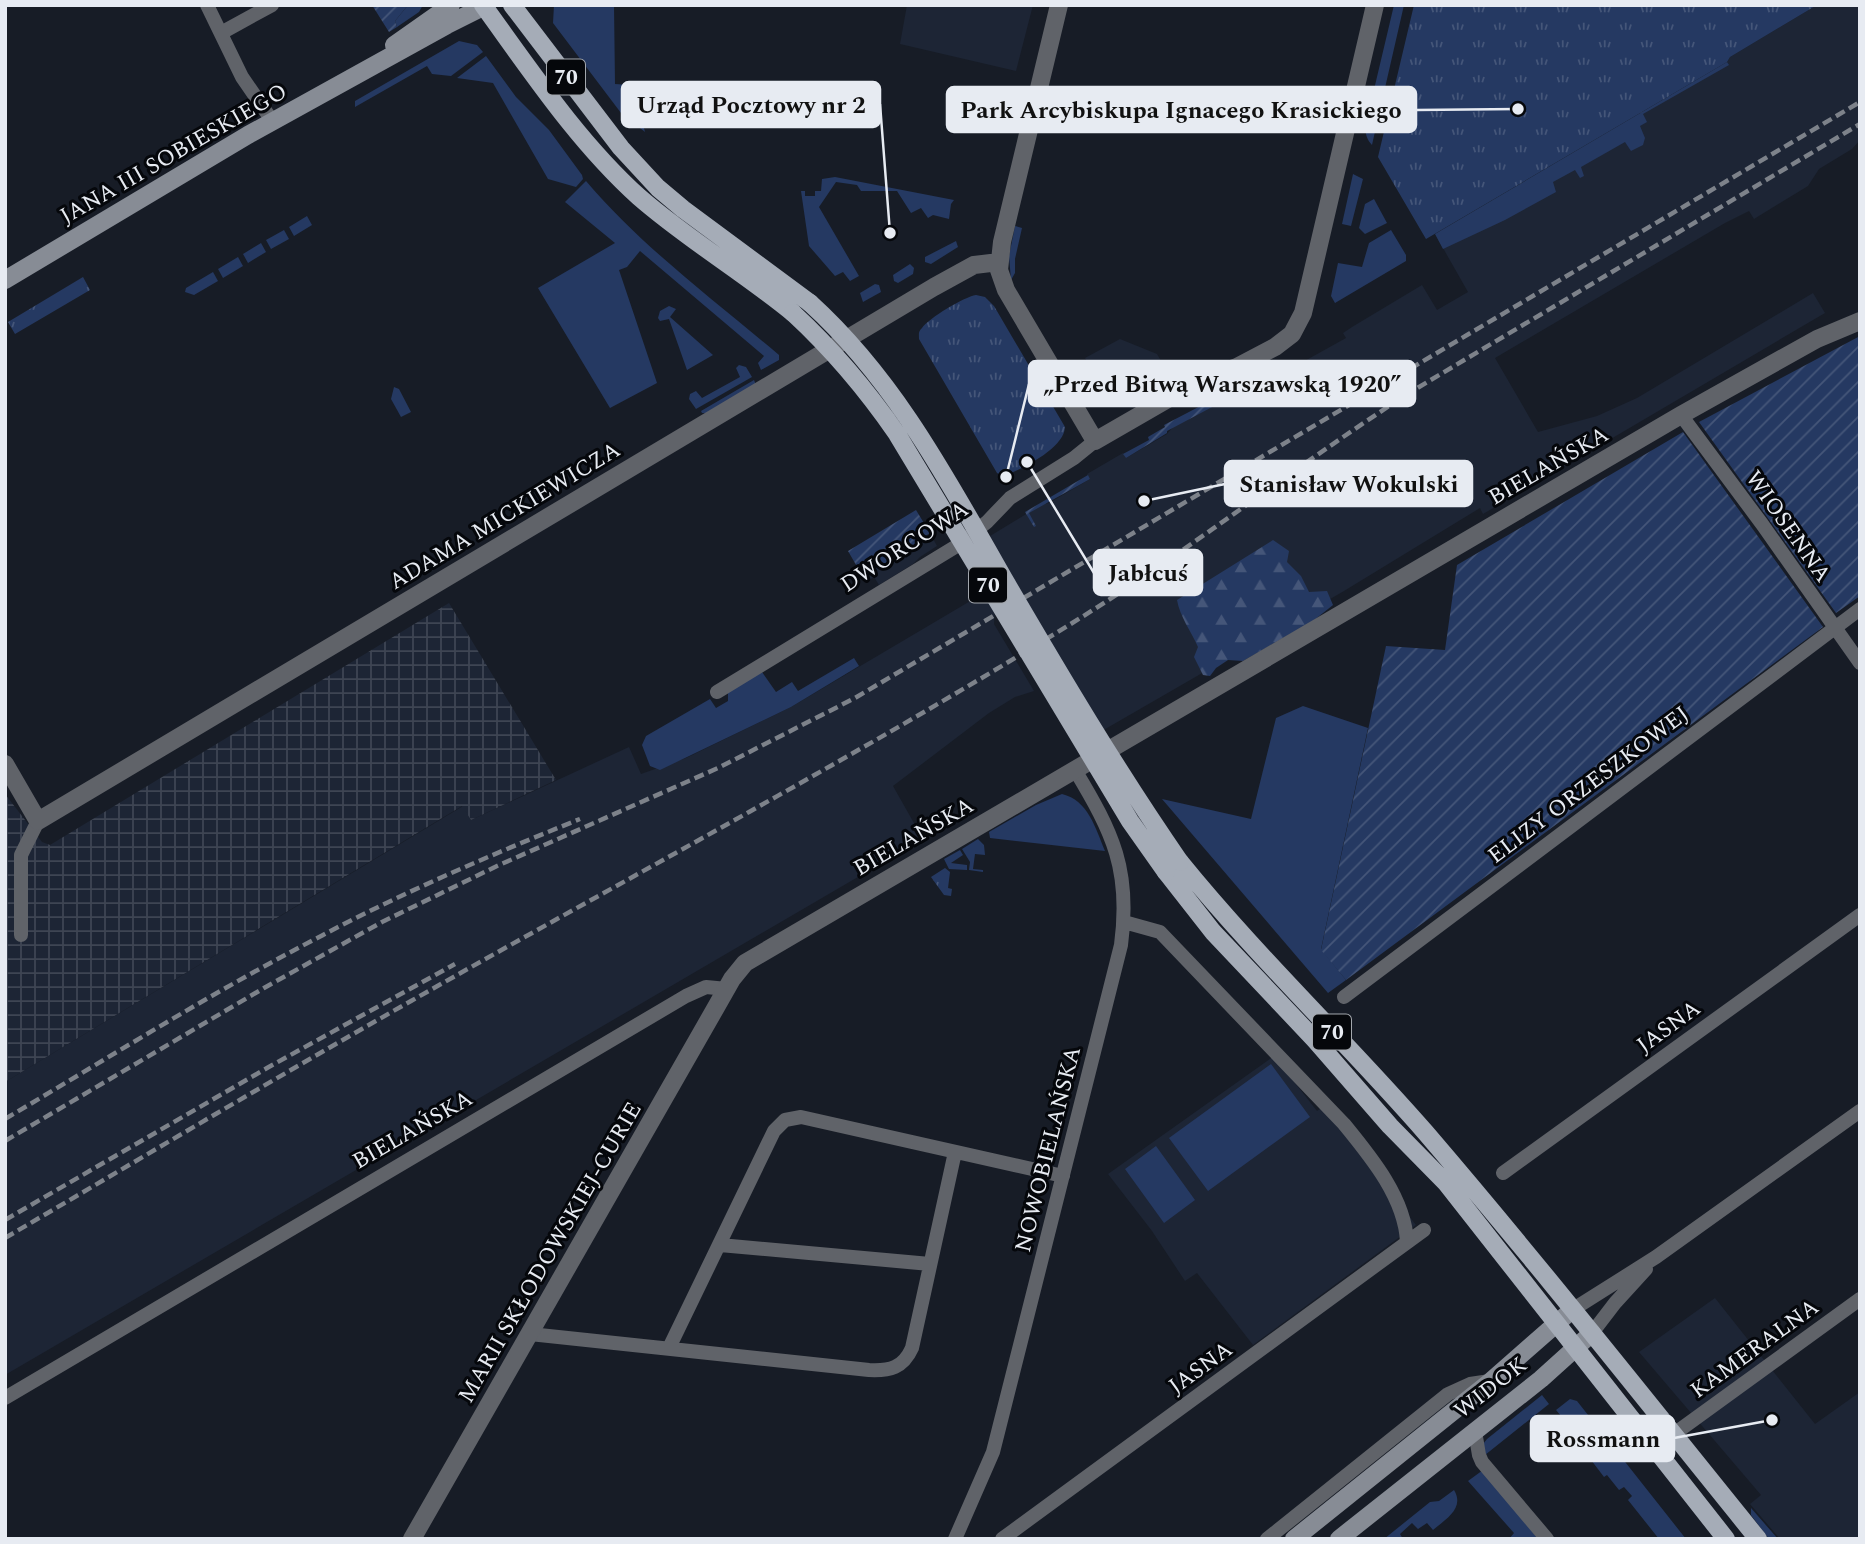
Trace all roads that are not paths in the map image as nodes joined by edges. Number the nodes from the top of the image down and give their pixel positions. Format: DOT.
graph roads {
  1 [pos="207,5"];
  2 [pos="272,5"];
  3 [pos="451,5"];
  4 [pos="512,5"];
  5 [pos="1059,5"];
  6 [pos="1375,5"];
  7 [pos="485,6"];
  8 [pos="221,33"];
  9 [pos="365,70"];
  10 [pos="273,122"];
  11 [pos="999,262"];
  12 [pos="5,280"];
  13 [pos="1858,321"];
  14 [pos="1681,415"];
  15 [pos="1095,441"];
  16 [pos="1860,609"];
  17 [pos="1833,628"];
  18 [pos="1860,663"];
  19 [pos="717,692"];
  20 [pos="5,764"];
  21 [pos="1075,770"];
  22 [pos="38,821"];
  23 [pos="1173,867"];
  24 [pos="1860,915"];
  25 [pos="1124,922"];
  26 [pos="20,935"];
  27 [pos="726,989"];
  28 [pos="1343,997"];
  29 [pos="1860,1111"];
  30 [pos="955,1152"];
  31 [pos="1503,1173"];
  32 [pos="1063,1176"];
  33 [pos="1424,1230"];
  34 [pos="1407,1242"];
  35 [pos="720,1245"];
  36 [pos="1656,1257"];
  37 [pos="930,1265"];
  38 [pos="1860,1299"];
  39 [pos="1572,1310"];
  40 [pos="1557,1324"];
  41 [pos="1592,1333"];
  42 [pos="530,1334"];
  43 [pos="669,1348"];
  44 [pos="1576,1350"];
  45 [pos="1491,1381"];
  46 [pos="5,1398"];
  47 [pos="1475,1431"];
  48 [pos="1674,1434"];
  49 [pos="1542,1533"];
  50 [pos="412,1539"];
  51 [pos="955,1539"];
  52 [pos="1002,1539"];
  53 [pos="1267,1539"];
  54 [pos="1293,1539"];
  55 [pos="1339,1539"];
  56 [pos="1726,1539"];
  57 [pos="1758,1539"];
  1 -- 8 [label="street"];
  2 -- 8 [label="street"];
  3 -- 9 [label="main road, JANA III SOBIESKIEGO"];
  4 -- 23 [label="main road, 70, bridge"];
  5 -- 11 [label="street"];
  6 -- 15 [label="street, DWORCOWA"];
  7 -- 9 [label="main road, JANA III SOBIESKIEGO / 70"];
  7 -- 23 [label="main road, 70, bridge"];
  8 -- 10 [label="street"];
  9 -- 10 [label="main road, JANA III SOBIESKIEGO / 70"];
  10 -- 12 [label="main road, JANA III SOBIESKIEGO / 70"];
  11 -- 15 [label="street"];
  11 -- 22 [label="street, ADAMA MICKIEWICZA"];
  13 -- 14 [label="street, BIELAŃSKA"];
  14 -- 17 [label="street, WIOSENNA"];
  14 -- 21 [label="street, BIELAŃSKA"];
  15 -- 19 [label="street, DWORCOWA"];
  16 -- 17 [label="street, ELIZY ORZESZKOWEJ"];
  17 -- 18 [label="street, WIOSENNA"];
  17 -- 28 [label="street, ELIZY ORZESZKOWEJ"];
  20 -- 22 [label="street"];
  21 -- 25 [label="street, NOWOBIELAŃSKA"];
  21 -- 27 [label="street, BIELAŃSKA"];
  22 -- 26 [label="street"];
  23 -- 39 [label="main road, 70"];
  23 -- 40 [label="main road, 70"];
  24 -- 31 [label="street, JASNA"];
  25 -- 32 [label="street, NOWOBIELAŃSKA"];
  25 -- 34 [label="street"];
  27 -- 42 [label="street, MARII SKŁODOWSKIEJ-CURIE"];
  27 -- 46 [label="street, BIELAŃSKA"];
  29 -- 36 [label="street, WIDOK"];
  30 -- 32 [label="street"];
  30 -- 35 [label="street"];
  30 -- 37 [label="street"];
  32 -- 51 [label="street, NOWOBIELAŃSKA"];
  33 -- 34 [label="street, JASNA"];
  34 -- 52 [label="street, JASNA"];
  35 -- 37 [label="street"];
  35 -- 43 [label="street"];
  36 -- 39 [label="street, WIDOK"];
  36 -- 41 [label="street, WIDOK"];
  37 -- 43 [label="street"];
  38 -- 48 [label="street, KAMERALNA"];
  39 -- 40 [label="main road, WIDOK"];
  39 -- 41 [label="main road, 70"];
  40 -- 44 [label="main road, 70"];
  40 -- 45 [label="main road, WIDOK"];
  41 -- 44 [label="main road, WIDOK"];
  41 -- 48 [label="main road, 70"];
  42 -- 43 [label="street"];
  42 -- 50 [label="street, MARII SKŁODOWSKIEJ-CURIE"];
  44 -- 47 [label="main road, WIDOK"];
  44 -- 56 [label="main road, 70"];
  45 -- 53 [label="street, WIDOK"];
  45 -- 54 [label="main road, WIDOK"];
  47 -- 49 [label="street"];
  47 -- 55 [label="main road, WIDOK"];
  48 -- 57 [label="main road, 70"];
}
